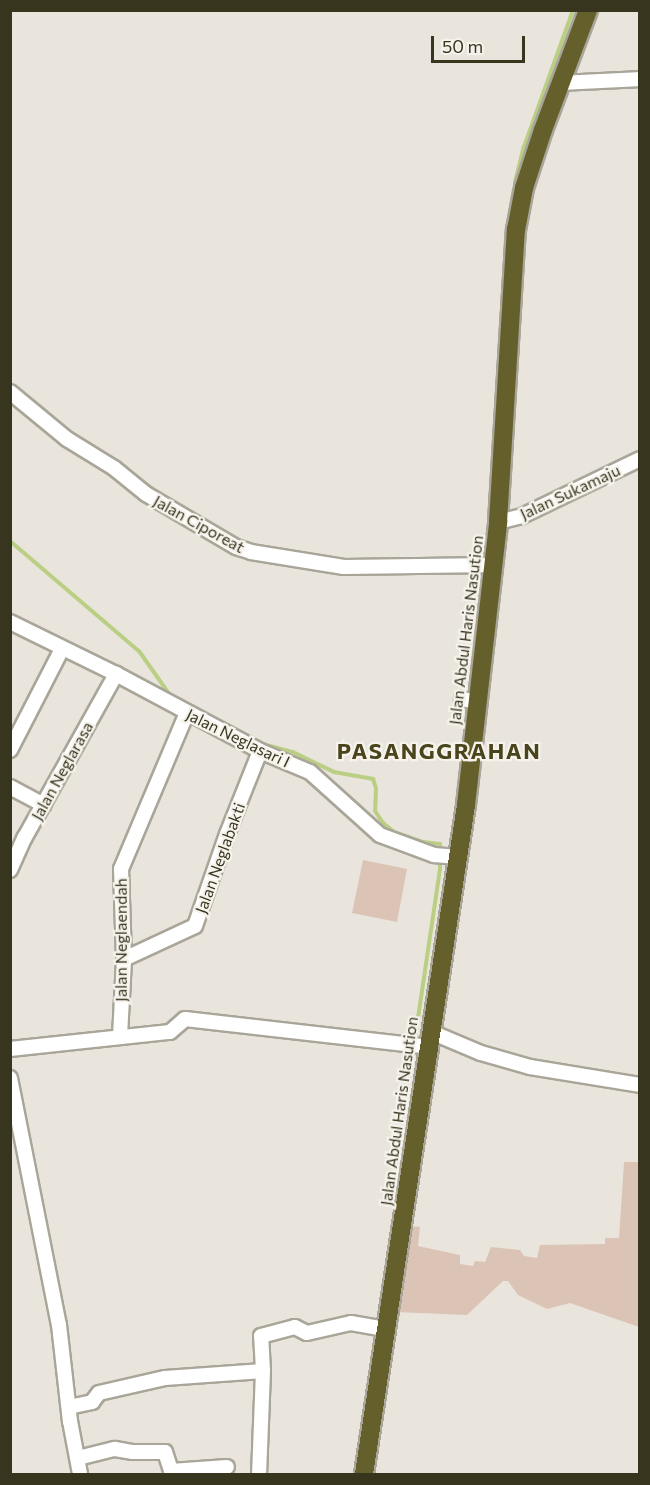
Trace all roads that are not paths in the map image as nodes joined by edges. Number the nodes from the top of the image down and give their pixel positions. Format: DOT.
graph roads {
  1 [pos="588,10"];
  2 [pos="639,79"];
  3 [pos="562,83"];
  4 [pos="10,392"];
  5 [pos="639,459"];
  6 [pos="498,522"];
  7 [pos="494,565"];
  8 [pos="12,626"];
  9 [pos="62,649"];
  10 [pos="116,674"];
  11 [pos="187,713"];
  12 [pos="10,750"];
  13 [pos="260,751"];
  14 [pos="10,787"];
  15 [pos="44,804"];
  16 [pos="446,856"];
  17 [pos="10,870"];
  18 [pos="124,959"];
  19 [pos="120,1036"];
  20 [pos="430,1039"];
  21 [pos="10,1049"];
  22 [pos="10,1078"];
  23 [pos="639,1085"];
  24 [pos="386,1329"];
  25 [pos="263,1371"];
  26 [pos="69,1407"];
  27 [pos="78,1458"];
  28 [pos="227,1467"];
  29 [pos="80,1474"];
  30 [pos="259,1474"];
  31 [pos="364,1474"];
  1 -- 3 [label="highway, Jalan Abdul Haris Nasution"];
  2 -- 3 [label="street"];
  3 -- 6 [label="highway, Jalan Abdul Haris Nasution"];
  4 -- 7 [label="street, Jalan Ciporeat"];
  5 -- 6 [label="street, Jalan Sukamaju"];
  6 -- 7 [label="highway, Jalan Abdul Haris Nasution"];
  7 -- 16 [label="highway, Jalan Abdul Haris Nasution"];
  8 -- 9 [label="street, Jalan Neglasari I"];
  9 -- 10 [label="street, Jalan Neglasari I"];
  9 -- 12 [label="street"];
  10 -- 11 [label="street, Jalan Neglasari I"];
  10 -- 15 [label="street, Jalan Neglarasa"];
  11 -- 13 [label="street, Jalan Neglasari I"];
  11 -- 18 [label="street, Jalan Neglaendah"];
  13 -- 16 [label="street, Jalan Neglasari I"];
  13 -- 18 [label="street, Jalan Neglabakti"];
  14 -- 15 [label="street"];
  15 -- 17 [label="street, Jalan Neglarasa"];
  16 -- 20 [label="highway, Jalan Abdul Haris Nasution"];
  18 -- 19 [label="street, Jalan Neglaendah"];
  19 -- 20 [label="street"];
  19 -- 21 [label="street"];
  20 -- 23 [label="street"];
  20 -- 24 [label="highway, Jalan Abdul Haris Nasution"];
  22 -- 26 [label="street"];
  24 -- 25 [label="street"];
  24 -- 31 [label="highway, Jalan Abdul Haris Nasution"];
  25 -- 26 [label="street"];
  25 -- 30 [label="street"];
  26 -- 27 [label="street"];
  27 -- 28 [label="street"];
  27 -- 29 [label="street"];
}
